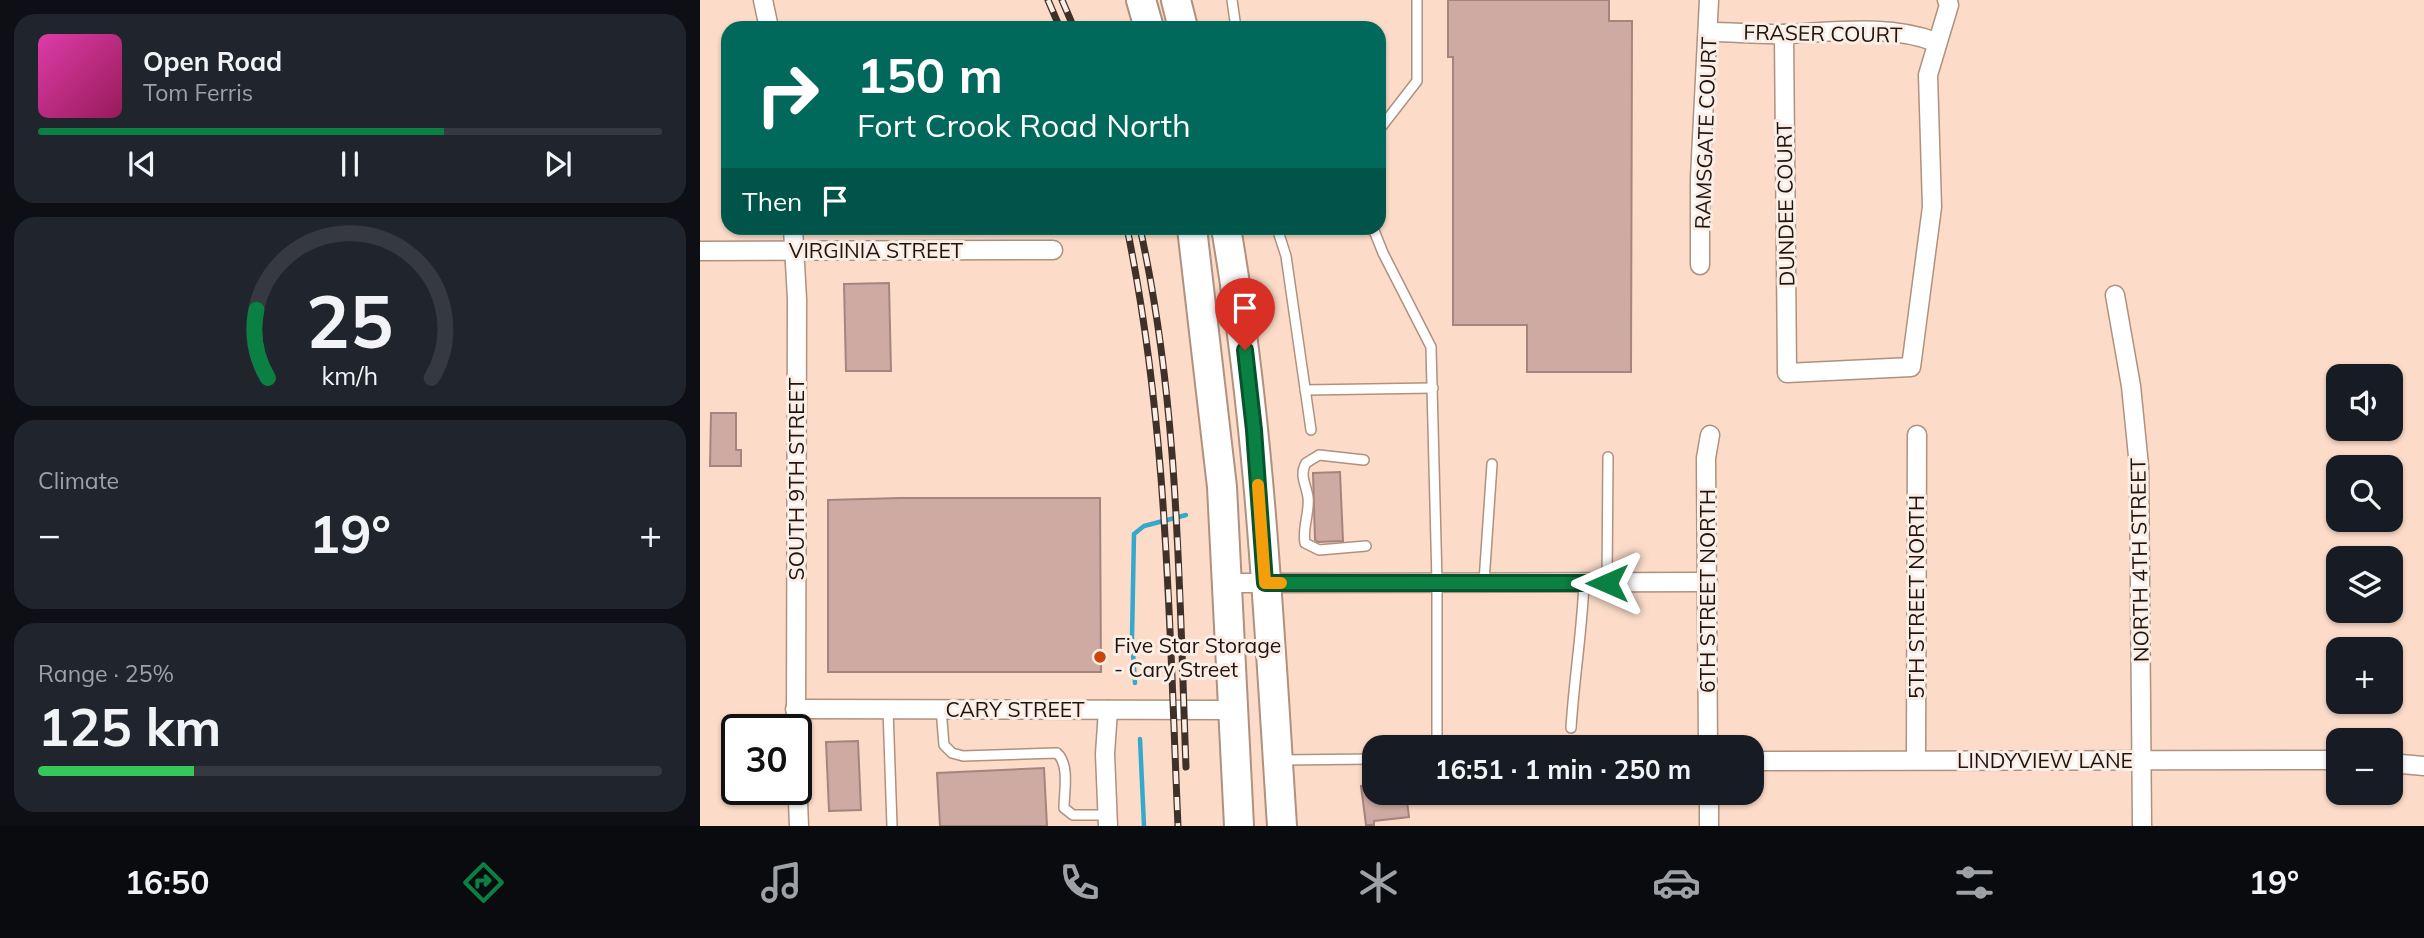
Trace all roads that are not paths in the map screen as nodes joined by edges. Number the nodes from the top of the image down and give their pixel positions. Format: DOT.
graph roads {
  1 [pos="763,0"];
  2 [pos="1141,0"];
  3 [pos="1176,0"];
  4 [pos="1232,0"];
  5 [pos="1417,0"];
  6 [pos="1709,0"];
  7 [pos="1947,0"];
  8 [pos="768,21"];
  9 [pos="1147,21"];
  10 [pos="1181,21"];
  11 [pos="1235,21"];
  12 [pos="1709,32"];
  13 [pos="1784,34"];
  14 [pos="1936,42"];
  15 [pos="1386,121"];
  16 [pos="794,235"];
  17 [pos="1193,235"];
  18 [pos="1227,235"];
  19 [pos="1279,235"];
  20 [pos="1376,235"];
  21 [pos="1052,250"];
  22 [pos="700,251"];
  23 [pos="795,251"];
  24 [pos="1700,265"];
  25 [pos="2115,295"];
  26 [pos="1433,388"];
  27 [pos="1305,390"];
  28 [pos="1311,430"];
  29 [pos="1710,435"];
  30 [pos="1917,435"];
  31 [pos="1608,457"];
  32 [pos="1364,460"];
  33 [pos="1492,464"];
  34 [pos="1366,546"];
  35 [pos="1437,582"];
  36 [pos="1484,582"];
  37 [pos="1708,582"];
  38 [pos="1228,583"];
  39 [pos="1265,583"];
  40 [pos="1584,583"];
  41 [pos="1607,583"];
  42 [pos="795,709"];
  43 [pos="888,709"];
  44 [pos="941,709"];
  45 [pos="1108,710"];
  46 [pos="1234,710"];
  47 [pos="795,714"];
  48 [pos="1571,728"];
  49 [pos="1437,735"];
  50 [pos="1708,735"];
  51 [pos="1362,759"];
  52 [pos="1278,760"];
  53 [pos="1916,760"];
  54 [pos="2141,760"];
  55 [pos="2326,760"];
  56 [pos="1764,761"];
  57 [pos="2403,764"];
  58 [pos="2424,766"];
  59 [pos="798,805"];
  60 [pos="1709,805"];
  61 [pos="1108,821"];
  62 [pos="799,826"];
  63 [pos="892,826"];
  64 [pos="1239,826"];
  65 [pos="1282,826"];
  66 [pos="1709,826"];
  67 [pos="2142,826"];
  1 -- 8 [label="street"];
  2 -- 9 [label="main road"];
  3 -- 10 [label="main road"];
  4 -- 11 [label="lane"];
  5 -- 15 [label="lane"];
  6 -- 12 [label="street, RAMSGATE COURT"];
  7 -- 14 [label="street"];
  12 -- 13 [label="street, FRASER COURT"];
  12 -- 24 [label="street, RAMSGATE COURT"];
  13 -- 14 [label="street, FRASER COURT"];
  13 -- 14 [label="street, DUNDEE COURT"];
  16 -- 23 [label="street, SOUTH 9TH STREET"];
  17 -- 38 [label="main road"];
  18 -- 39 [label="main road"];
  19 -- 27 [label="lane"];
  20 -- 26 [label="lane"];
  21 -- 23 [label="street, VIRGINIA STREET"];
  22 -- 23 [label="street, VIRGINIA STREET"];
  23 -- 42 [label="street, SOUTH 9TH STREET"];
  25 -- 54 [label="street, NORTH 4TH STREET"];
  26 -- 27 [label="lane"];
  26 -- 35 [label="lane"];
  27 -- 28 [label="lane"];
  29 -- 37 [label="street, 6TH STREET NORTH"];
  30 -- 53 [label="street, 5TH STREET NORTH"];
  31 -- 41 [label="lane"];
  32 -- 34 [label="lane"];
  33 -- 36 [label="lane"];
  35 -- 36 [label="street"];
  35 -- 39 [label="street"];
  35 -- 49 [label="lane"];
  36 -- 40 [label="street"];
  37 -- 41 [label="street"];
  37 -- 50 [label="street, 6TH STREET NORTH"];
  38 -- 39 [label="street"];
  38 -- 46 [label="main road"];
  39 -- 52 [label="main road"];
  40 -- 41 [label="street"];
  40 -- 48 [label="lane"];
  42 -- 43 [label="street, CARY STREET"];
  42 -- 47 [label="street, SOUTH 9TH STREET"];
  43 -- 44 [label="street, CARY STREET"];
  43 -- 63 [label="lane"];
  44 -- 45 [label="street, CARY STREET"];
  44 -- 61 [label="lane"];
  45 -- 46 [label="street, CARY STREET"];
  45 -- 61 [label="street"];
  46 -- 64 [label="main road"];
  51 -- 52 [label="lane"];
  52 -- 65 [label="main road"];
  53 -- 54 [label="street, LINDYVIEW LANE"];
  53 -- 56 [label="street, LINDYVIEW LANE"];
  54 -- 55 [label="street, LINDYVIEW LANE"];
  54 -- 67 [label="street, NORTH 4TH STREET"];
  57 -- 58 [label="street"];
  59 -- 62 [label="street"];
  60 -- 66 [label="street"];
}
